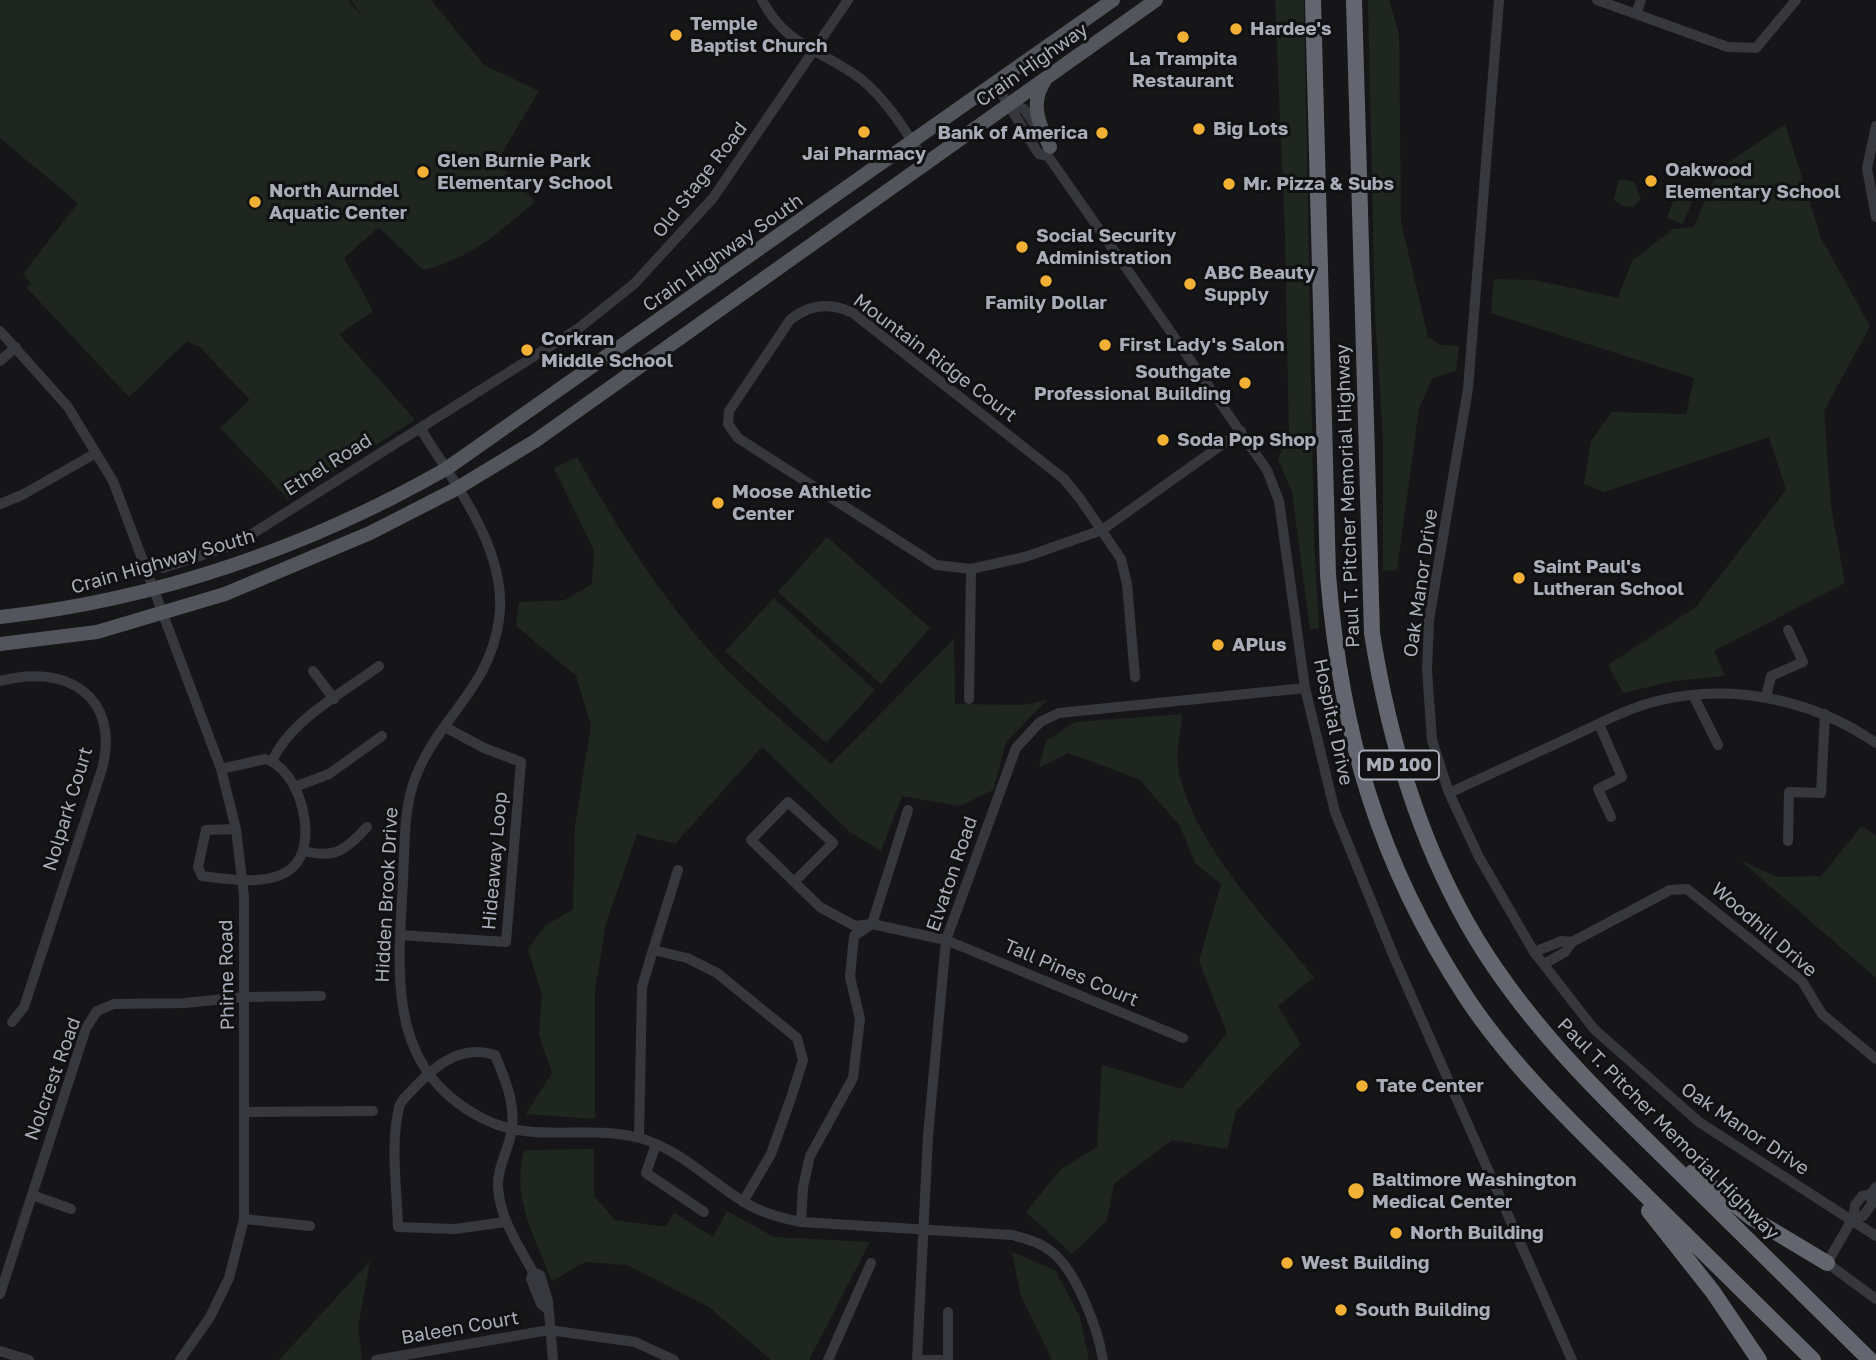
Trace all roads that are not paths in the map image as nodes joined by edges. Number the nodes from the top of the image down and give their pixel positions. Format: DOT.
graph roads {
  1 [pos="762,0"];
  2 [pos="848,0"];
  3 [pos="1114,0"];
  4 [pos="1156,0"];
  5 [pos="1314,0"];
  6 [pos="1354,0"];
  7 [pos="1499,0"];
  8 [pos="1597,0"];
  9 [pos="1642,0"];
  10 [pos="1796,0"];
  11 [pos="1636,14"];
  12 [pos="815,53"];
  13 [pos="1047,77"];
  14 [pos="994,83"];
  15 [pos="1009,104"];
  16 [pos="1876,126"];
  17 [pos="915,142"];
  18 [pos="1049,152"];
  19 [pos="928,164"];
  20 [pos="1876,217"];
  21 [pos="0,331"];
  22 [pos="16,347"];
  23 [pos="0,361"];
  24 [pos="438,416"];
  25 [pos="420,428"];
  26 [pos="1241,431"];
  27 [pos="96,453"];
  28 [pos="446,469"];
  29 [pos="456,488"];
  30 [pos="0,504"];
  31 [pos="1102,530"];
  32 [pos="236,544"];
  33 [pos="247,562"];
  34 [pos="163,568"];
  35 [pos="971,569"];
  36 [pos="155,587"];
  37 [pos="164,612"];
  38 [pos="0,617"];
  39 [pos="1788,630"];
  40 [pos="0,644"];
  41 [pos="379,666"];
  42 [pos="313,671"];
  43 [pos="1135,677"];
  44 [pos="0,681"];
  45 [pos="1305,688"];
  46 [pos="1693,695"];
  47 [pos="1766,697"];
  48 [pos="334,699"];
  49 [pos="970,699"];
  50 [pos="1825,713"];
  51 [pos="1599,724"];
  52 [pos="445,727"];
  53 [pos="382,736"];
  54 [pos="1876,743"];
  55 [pos="1718,745"];
  56 [pos="272,761"];
  57 [pos="221,769"];
  58 [pos="297,786"];
  59 [pos="1449,793"];
  60 [pos="908,810"];
  61 [pos="1611,817"];
  62 [pos="367,827"];
  63 [pos="236,828"];
  64 [pos="1788,841"];
  65 [pos="303,851"];
  66 [pos="678,870"];
  67 [pos="243,879"];
  68 [pos="794,882"];
  69 [pos="872,924"];
  70 [pos="400,936"];
  71 [pos="946,940"];
  72 [pos="1572,942"];
  73 [pos="653,950"];
  74 [pos="1534,952"];
  75 [pos="1544,964"];
  76 [pos="1499,975"];
  77 [pos="244,996"];
  78 [pos="321,996"];
  79 [pos="12,1022"];
  80 [pos="1183,1038"];
  81 [pos="1876,1059"];
  82 [pos="428,1073"];
  83 [pos="373,1111"];
  84 [pos="246,1112"];
  85 [pos="1564,1115"];
  86 [pos="512,1130"];
  87 [pos="639,1138"];
  88 [pos="656,1144"];
  89 [pos="1873,1191"];
  90 [pos="32,1195"];
  91 [pos="743,1202"];
  92 [pos="71,1209"];
  93 [pos="704,1212"];
  94 [pos="1853,1218"];
  95 [pos="244,1219"];
  96 [pos="505,1222"];
  97 [pos="801,1222"];
  98 [pos="310,1226"];
  99 [pos="924,1228"];
  100 [pos="1876,1236"];
  101 [pos="872,1263"];
  102 [pos="1827,1263"];
  103 [pos="0,1294"];
  104 [pos="1876,1299"];
  105 [pos="948,1312"];
  106 [pos="549,1330"];
  107 [pos="651,1348"];
  108 [pos="0,1352"];
  109 [pos="29,1360"];
  110 [pos="180,1360"];
  111 [pos="376,1360"];
  112 [pos="553,1360"];
  113 [pos="645,1360"];
  114 [pos="674,1360"];
  115 [pos="828,1360"];
  116 [pos="917,1360"];
  117 [pos="923,1360"];
  118 [pos="940,1360"];
  119 [pos="948,1360"];
  120 [pos="1103,1360"];
  121 [pos="1572,1360"];
  122 [pos="1759,1360"];
  123 [pos="1813,1360"];
  124 [pos="1870,1360"];
  1 -- 12 [label="street"];
  2 -- 12 [label="street, Old Stage Road"];
  3 -- 14 [label="main road, Crain Highway"];
  4 -- 13 [label="main road, Crain Highway"];
  5 -- 85 [label="highway, Paul T. Pitcher Memorial Highway / MD 100"];
  6 -- 76 [label="highway, Paul T. Pitcher Memorial Highway / MD 100"];
  7 -- 59 [label="street, Oak Manor Drive"];
  8 -- 11 [label="street"];
  9 -- 11 [label="street"];
  10 -- 11 [label="street"];
  12 -- 17 [label="street"];
  12 -- 24 [label="street, Old Stage Road"];
  13 -- 15 [label="main road, Crain Highway"];
  13 -- 18 [label="main road"];
  14 -- 15 [label="street, Hospital Drive"];
  14 -- 17 [label="main road, Crain Highway South"];
  15 -- 18 [label="street, Hospital Drive"];
  15 -- 19 [label="main road, Crain Highway"];
  16 -- 20 [label="street"];
  17 -- 19 [label="street"];
  17 -- 28 [label="main road, Crain Highway South"];
  18 -- 26 [label="street, Hospital Drive"];
  19 -- 29 [label="main road"];
  21 -- 22 [label="street, Phirne Road"];
  22 -- 23 [label="street"];
  22 -- 27 [label="street, Phirne Road"];
  24 -- 25 [label="street, Ethel Road"];
  25 -- 28 [label="street, Hidden Brook Drive"];
  25 -- 32 [label="street, Ethel Road"];
  26 -- 31 [label="street"];
  26 -- 45 [label="street, Hospital Drive"];
  27 -- 30 [label="street"];
  27 -- 36 [label="street, Phirne Road"];
  28 -- 29 [label="street, Hidden Brook Drive"];
  28 -- 33 [label="main road, Crain Highway South"];
  29 -- 37 [label="main road"];
  29 -- 52 [label="street, Hidden Brook Drive"];
  31 -- 35 [label="street"];
  31 -- 35 [label="street, Mountain Ridge Court"];
  31 -- 43 [label="street"];
  32 -- 33 [label="street"];
  32 -- 34 [label="street, Ethel Road"];
  33 -- 36 [label="main road, Crain Highway South"];
  35 -- 49 [label="street"];
  36 -- 37 [label="street, Phirne Road"];
  36 -- 38 [label="main road, Crain Highway South"];
  37 -- 40 [label="main road"];
  37 -- 57 [label="street, Phirne Road"];
  39 -- 47 [label="street"];
  41 -- 48 [label="street"];
  42 -- 48 [label="street"];
  44 -- 79 [label="street, Nolpark Court"];
  45 -- 71 [label="street, Elvaton Road"];
  45 -- 121 [label="street, Hospital Drive"];
  46 -- 47 [label="street"];
  46 -- 51 [label="street"];
  46 -- 55 [label="street"];
  47 -- 50 [label="street"];
  48 -- 56 [label="street"];
  50 -- 54 [label="street"];
  50 -- 64 [label="street"];
  51 -- 59 [label="street"];
  51 -- 61 [label="street"];
  52 -- 70 [label="street, Hidden Brook Drive"];
  52 -- 70 [label="street, Hideaway Loop"];
  53 -- 58 [label="street"];
  56 -- 57 [label="street"];
  56 -- 58 [label="street"];
  57 -- 63 [label="street, Phirne Road"];
  58 -- 65 [label="street"];
  59 -- 74 [label="street, Oak Manor Drive"];
  60 -- 69 [label="street"];
  62 -- 65 [label="street"];
  63 -- 67 [label="street, Phirne Road"];
  63 -- 67 [label="street"];
  65 -- 67 [label="street"];
  66 -- 73 [label="street"];
  67 -- 77 [label="street, Phirne Road"];
  68 -- 68 [label="street, Tall Pines Court"];
  68 -- 69 [label="street, Tall Pines Court"];
  69 -- 71 [label="street, Tall Pines Court"];
  69 -- 97 [label="street"];
  70 -- 82 [label="street, Hidden Brook Drive"];
  71 -- 80 [label="street, Tall Pines Court"];
  71 -- 99 [label="street, Elvaton Road"];
  72 -- 74 [label="street, Woodhill Drive"];
  72 -- 75 [label="street, Woodhill Drive"];
  72 -- 81 [label="street, Woodhill Drive"];
  73 -- 87 [label="street"];
  73 -- 91 [label="street"];
  74 -- 75 [label="street, Oak Manor Drive"];
  75 -- 94 [label="street, Oak Manor Drive"];
  76 -- 102 [label="highway"];
  76 -- 124 [label="highway, Paul T. Pitcher Memorial Highway / MD 100"];
  77 -- 78 [label="street, Nolcrest Road"];
  77 -- 84 [label="street, Phirne Road"];
  77 -- 90 [label="street, Nolcrest Road"];
  82 -- 86 [label="street, Hidden Brook Drive"];
  82 -- 86 [label="street"];
  82 -- 96 [label="street"];
  83 -- 84 [label="street"];
  84 -- 95 [label="street, Phirne Road"];
  85 -- 122 [label="highway"];
  85 -- 123 [label="highway, Paul T. Pitcher Memorial Highway / MD 100"];
  86 -- 87 [label="street, Hidden Brook Drive"];
  86 -- 96 [label="street"];
  87 -- 88 [label="street, Hidden Brook Drive"];
  88 -- 91 [label="street, Hidden Brook Drive"];
  88 -- 93 [label="street"];
  89 -- 94 [label="street"];
  90 -- 92 [label="street"];
  90 -- 103 [label="street, Nolcrest Road"];
  91 -- 97 [label="street, Hidden Brook Drive"];
  94 -- 100 [label="street, Oak Manor Drive"];
  94 -- 102 [label="street"];
  95 -- 98 [label="street"];
  95 -- 110 [label="street, Phirne Road"];
  96 -- 106 [label="street"];
  97 -- 99 [label="street, Hidden Brook Drive"];
  99 -- 116 [label="street, Elvaton Road"];
  99 -- 120 [label="street, Hidden Brook Drive"];
  101 -- 115 [label="street"];
  102 -- 104 [label="street"];
  105 -- 119 [label="street"];
  106 -- 107 [label="street, Baleen Court"];
  106 -- 111 [label="street, Baleen Court"];
  106 -- 112 [label="street"];
  107 -- 113 [label="street"];
  107 -- 114 [label="street, Baleen Court"];
  108 -- 109 [label="street"];
  117 -- 118 [label="street"];
}
